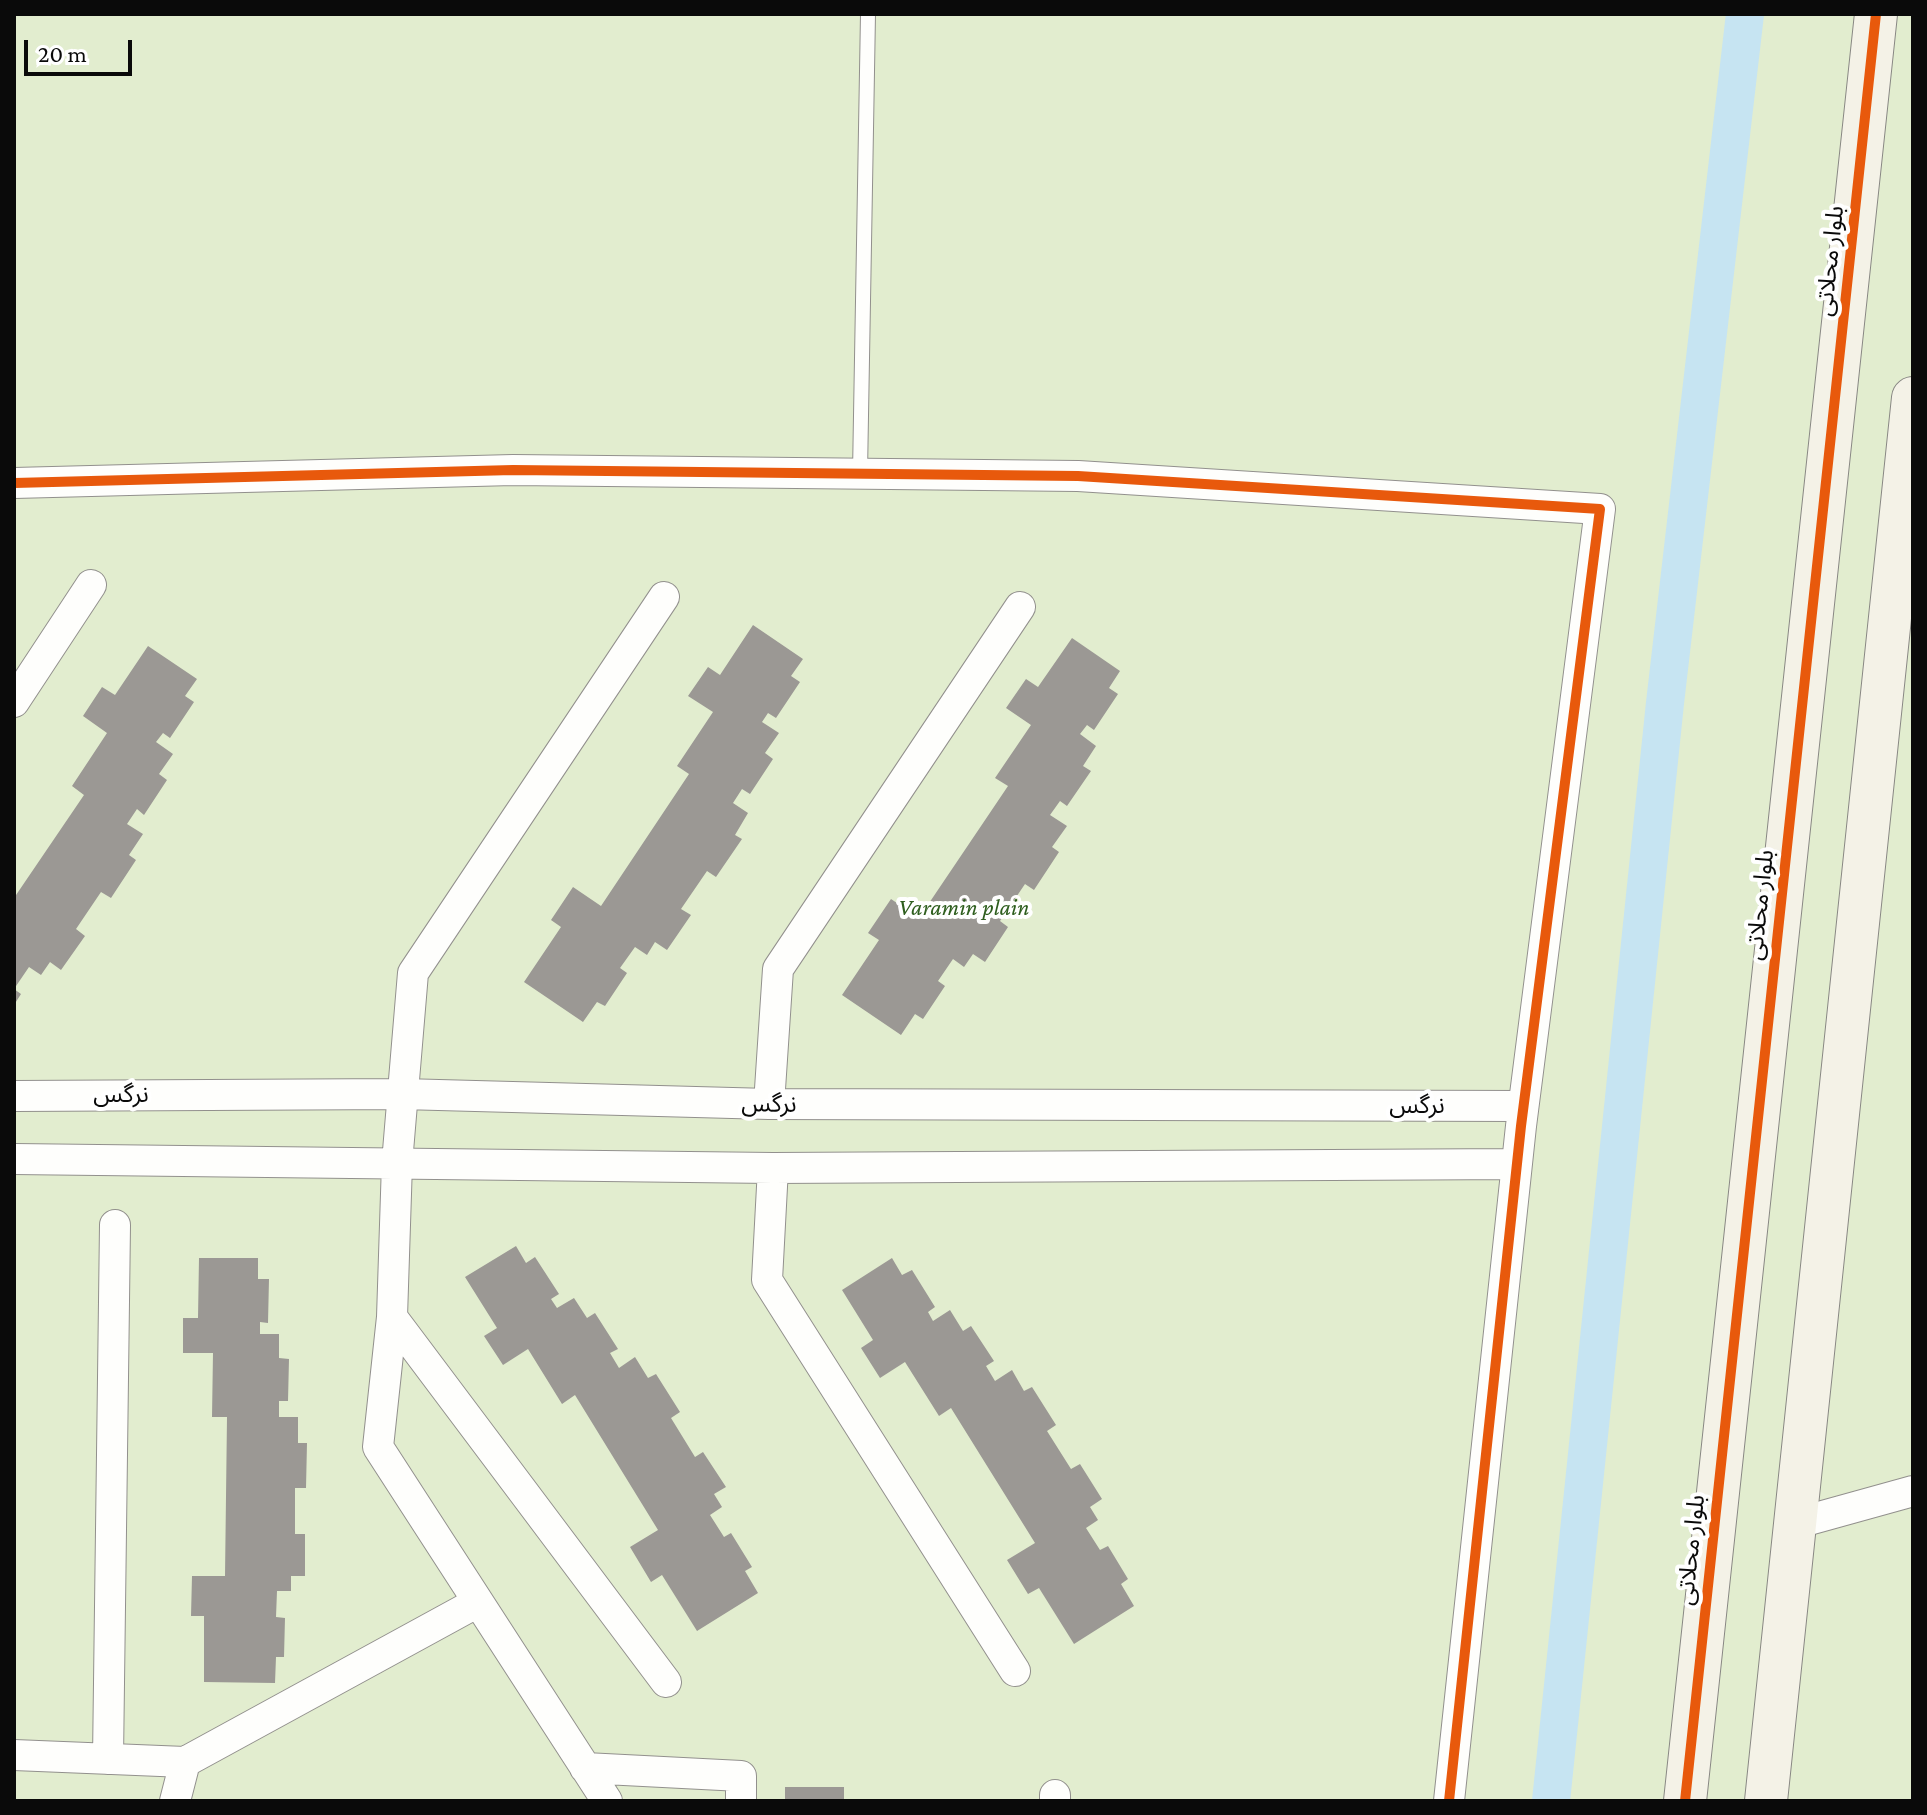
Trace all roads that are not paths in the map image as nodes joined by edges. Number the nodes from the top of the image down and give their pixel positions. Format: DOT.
graph roads {
  1 [pos="868,14"];
  2 [pos="1876,14"];
  3 [pos="1913,398"];
  4 [pos="860,473"];
  5 [pos="14,483"];
  6 [pos="91,585"];
  7 [pos="664,597"];
  8 [pos="1020,607"];
  9 [pos="14,702"];
  10 [pos="402,1094"];
  11 [pos="14,1096"];
  12 [pos="769,1104"];
  13 [pos="1523,1106"];
  14 [pos="14,1159"];
  15 [pos="397,1163"];
  16 [pos="1517,1164"];
  17 [pos="773,1168"];
  18 [pos="115,1225"];
  19 [pos="392,1317"];
  20 [pos="1913,1491"];
  21 [pos="1794,1524"];
  22 [pos="478,1602"];
  23 [pos="1015,1671"];
  24 [pos="666,1682"];
  25 [pos="14,1755"];
  26 [pos="108,1759"];
  27 [pos="185,1762"];
  28 [pos="585,1768"];
  29 [pos="175,1801"];
  30 [pos="607,1801"];
  31 [pos="741,1801"];
  32 [pos="1449,1801"];
  33 [pos="1685,1801"];
  34 [pos="1766,1801"];
  1 -- 4 [label="lane"];
  2 -- 33 [label="street, بلوار محلاتی"];
  3 -- 21 [label="street"];
  4 -- 5 [label="street"];
  4 -- 13 [label="street"];
  6 -- 9 [label="street"];
  7 -- 10 [label="street"];
  8 -- 12 [label="street"];
  10 -- 11 [label="street, نرگس"];
  10 -- 12 [label="street, نرگس"];
  10 -- 15 [label="street"];
  12 -- 13 [label="street, نرگس"];
  13 -- 16 [label="street"];
  14 -- 15 [label="street"];
  15 -- 17 [label="street"];
  15 -- 19 [label="street"];
  16 -- 17 [label="street"];
  16 -- 32 [label="street"];
  17 -- 23 [label="street"];
  18 -- 26 [label="street"];
  19 -- 22 [label="street"];
  19 -- 24 [label="street"];
  20 -- 21 [label="street"];
  21 -- 34 [label="street"];
  22 -- 27 [label="street"];
  22 -- 28 [label="street"];
  25 -- 26 [label="street"];
  26 -- 27 [label="street"];
  27 -- 29 [label="street"];
  28 -- 30 [label="street"];
  28 -- 31 [label="street"];
}
